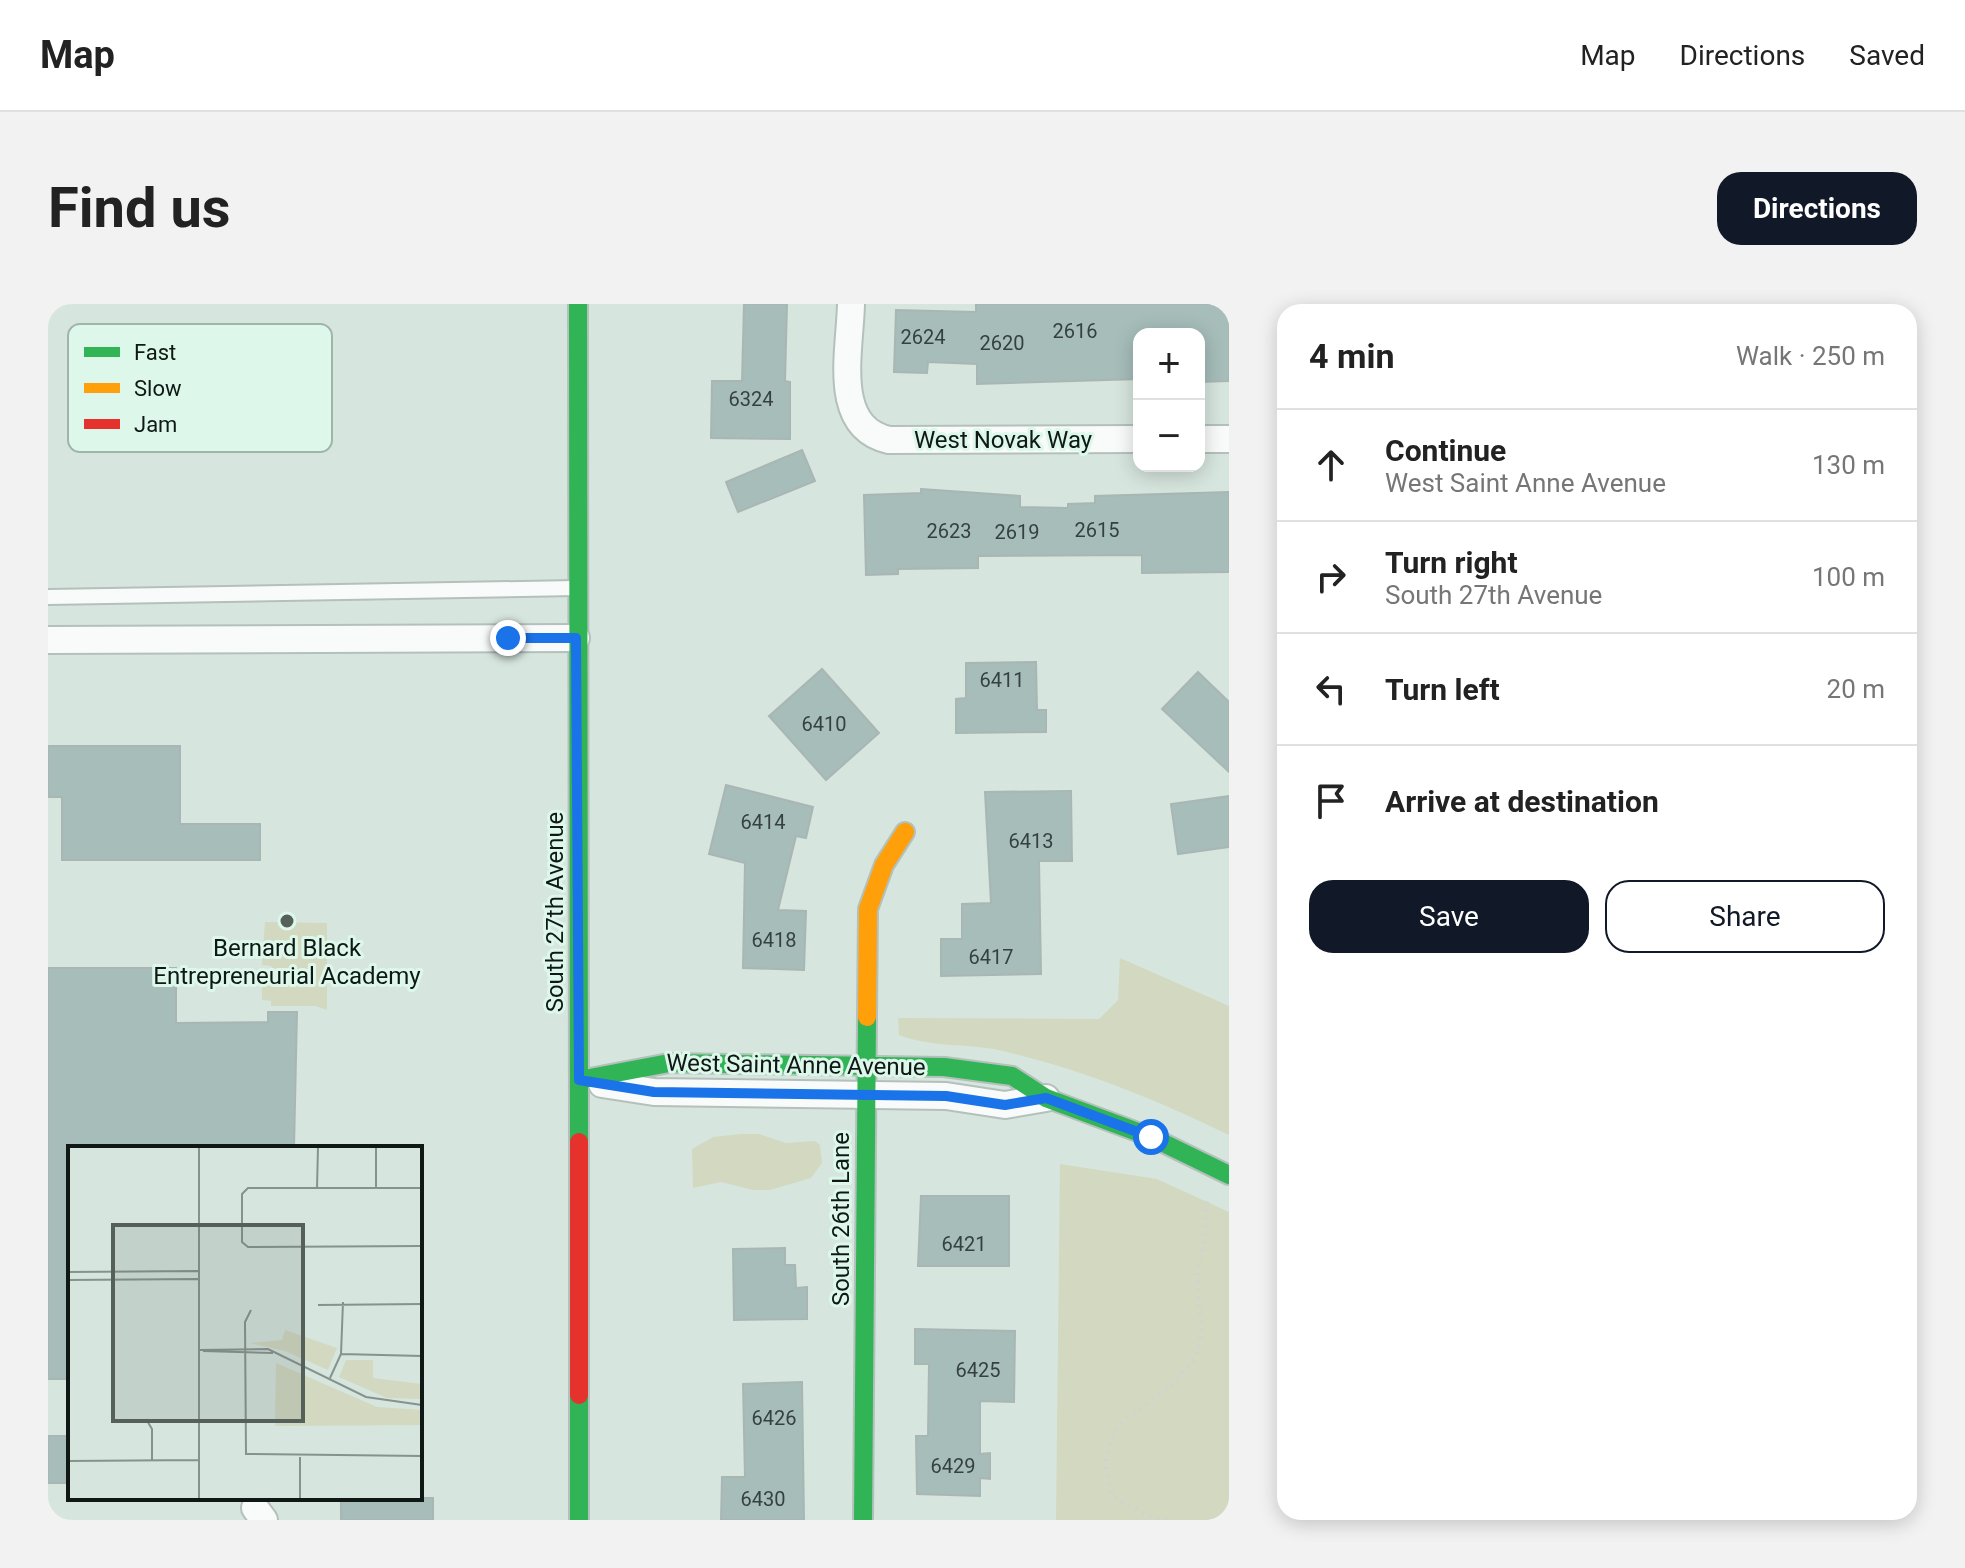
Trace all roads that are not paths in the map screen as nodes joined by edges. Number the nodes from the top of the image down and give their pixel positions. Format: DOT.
graph roads {
  1 [pos="578,304"];
  2 [pos="851,304"];
  3 [pos="1133,439"];
  4 [pos="1205,439"];
  5 [pos="1229,439"];
  6 [pos="576,588"];
  7 [pos="48,597"];
  8 [pos="576,638"];
  9 [pos="48,640"];
  10 [pos="905,832"];
  11 [pos="865,1066"];
  12 [pos="579,1080"];
  13 [pos="865,1093"];
  14 [pos="1046,1098"];
  15 [pos="1229,1175"];
  16 [pos="579,1520"];
  17 [pos="863,1520"];
  1 -- 6 [label="street, South 27th Avenue"];
  2 -- 3 [label="street, West Novak Way"];
  4 -- 5 [label="street"];
  6 -- 7 [label="lane"];
  6 -- 8 [label="street, South 27th Avenue"];
  8 -- 9 [label="street"];
  8 -- 12 [label="street, South 27th Avenue"];
  10 -- 11 [label="street, South 26th Lane"];
  11 -- 12 [label="street, West Saint Anne Avenue"];
  11 -- 13 [label="street, South 26th Lane"];
  11 -- 14 [label="street, West Saint Anne Avenue"];
  12 -- 13 [label="street, West Saint Anne Avenue"];
  12 -- 16 [label="street, South 27th Avenue"];
  13 -- 14 [label="street, West Saint Anne Avenue"];
  13 -- 17 [label="street, South 26th Lane"];
  14 -- 15 [label="street, West Saint Anne Avenue"];
}
